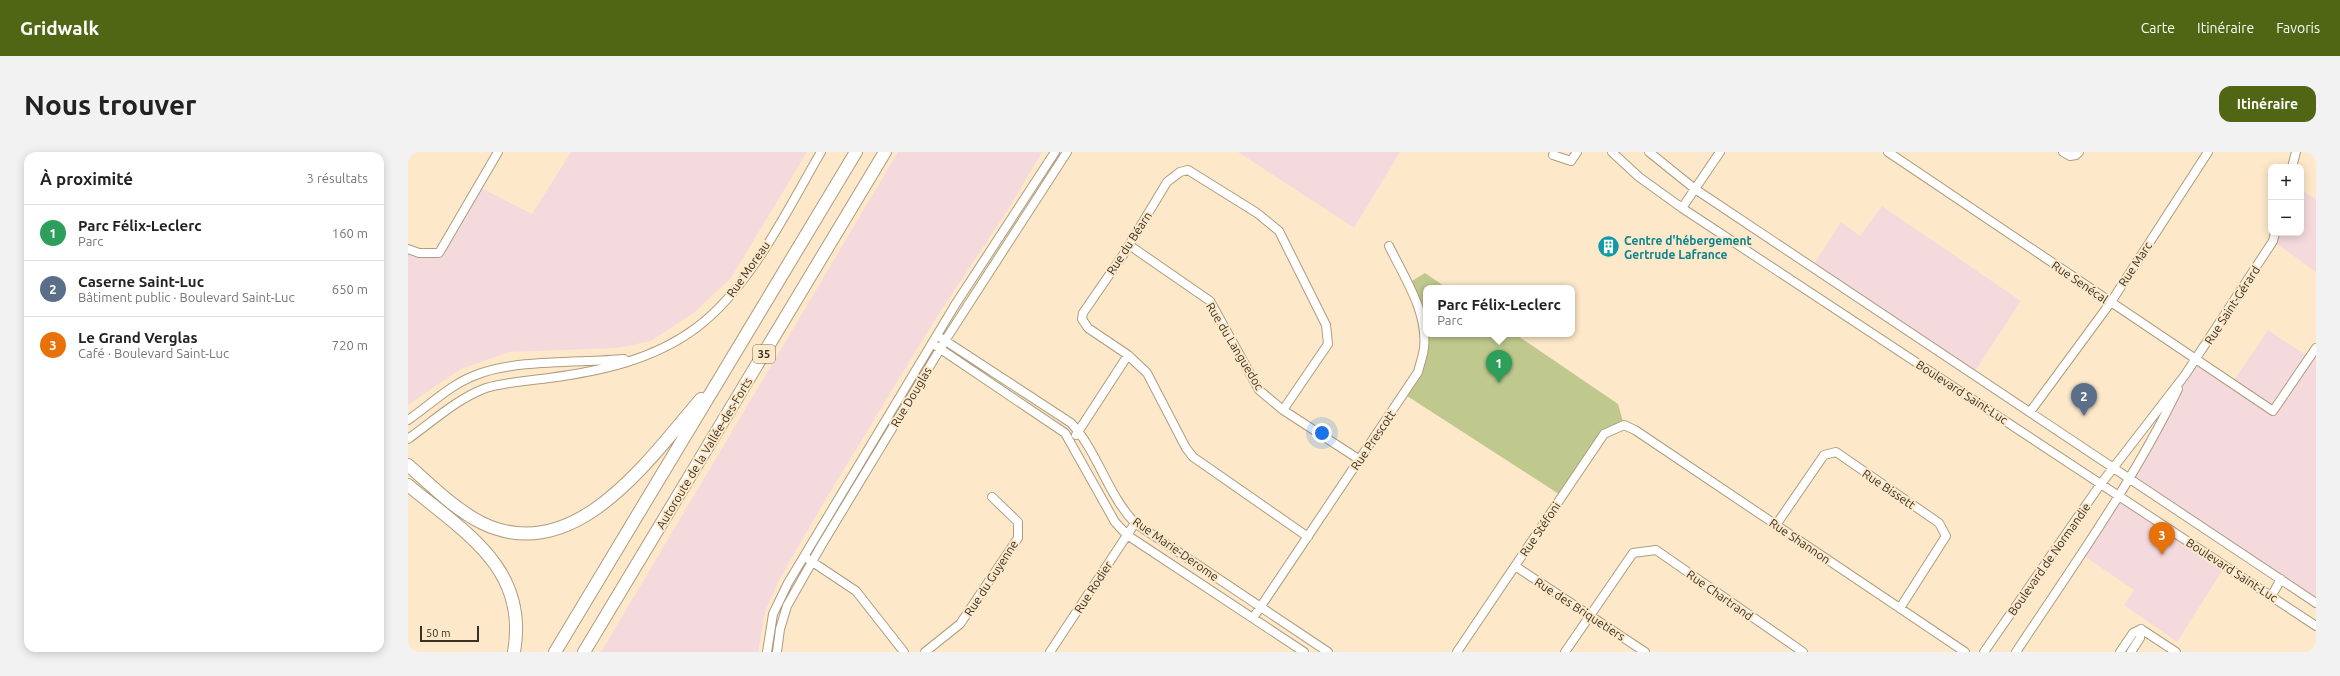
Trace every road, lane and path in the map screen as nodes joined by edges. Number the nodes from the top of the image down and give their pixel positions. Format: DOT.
graph roads {
  1 [pos="498,152"];
  2 [pos="821,152"];
  3 [pos="856,152"];
  4 [pos="885,152"];
  5 [pos="1054,152"];
  6 [pos="1067,152"];
  7 [pos="1577,152"];
  8 [pos="1612,152"];
  9 [pos="1649,152"];
  10 [pos="1720,152"];
  11 [pos="1888,152"];
  12 [pos="2063,152"];
  13 [pos="2079,152"];
  14 [pos="2208,152"];
  15 [pos="2296,152"];
  16 [pos="1553,155"];
  17 [pos="2293,164"];
  18 [pos="1695,189"];
  19 [pos="1682,208"];
  20 [pos="2274,236"];
  21 [pos="1129,245"];
  22 [pos="1389,246"];
  23 [pos="408,249"];
  24 [pos="2111,302"];
  25 [pos="937,335"];
  26 [pos="1423,336"];
  27 [pos="1423,337"];
  28 [pos="945,340"];
  29 [pos="931,344"];
  30 [pos="2316,348"];
  31 [pos="940,349"];
  32 [pos="1128,355"];
  33 [pos="645,356"];
  34 [pos="2196,359"];
  35 [pos="2185,375"];
  36 [pos="721,378"];
  37 [pos="1283,410"];
  38 [pos="2030,412"];
  39 [pos="408,420"];
  40 [pos="1635,430"];
  41 [pos="1078,431"];
  42 [pos="408,439"];
  43 [pos="1072,442"];
  44 [pos="1360,460"];
  45 [pos="408,465"];
  46 [pos="2114,467"];
  47 [pos="2129,478"];
  48 [pos="408,485"];
  49 [pos="2100,485"];
  50 [pos="2119,496"];
  51 [pos="992,497"];
  52 [pos="1134,522"];
  53 [pos="1776,525"];
  54 [pos="1127,535"];
  55 [pos="1308,537"];
  56 [pos="804,556"];
  57 [pos="812,562"];
  58 [pos="1515,566"];
  59 [pos="2281,579"];
  60 [pos="2272,595"];
  61 [pos="2316,603"];
  62 [pos="1261,607"];
  63 [pos="1900,608"];
  64 [pos="1590,616"];
  65 [pos="1253,618"];
  66 [pos="2316,626"];
  67 [pos="2141,629"];
  68 [pos="514,652"];
  69 [pos="555,652"];
  70 [pos="584,652"];
  71 [pos="767,652"];
  72 [pos="777,652"];
  73 [pos="904,652"];
  74 [pos="925,652"];
  75 [pos="1050,652"];
  76 [pos="1304,652"];
  77 [pos="1328,652"];
  78 [pos="1456,652"];
  79 [pos="1565,652"];
  80 [pos="1645,652"];
  81 [pos="1803,652"];
  82 [pos="1965,652"];
  83 [pos="1984,652"];
  84 [pos="2016,652"];
  85 [pos="2120,652"];
  86 [pos="2131,652"];
  87 [pos="2176,652"];
  1 -- 23 [label="street"];
  2 -- 33 [label="street, Rue Moreau"];
  3 -- 36 [label="highway, Autoroute de la Vallée-des-Forts / 35"];
  4 -- 70 [label="highway, Autoroute de la Vallée-des-Forts / 35"];
  5 -- 25 [label="street, Rue Douglas"];
  6 -- 28 [label="street, Rue Douglas"];
  7 -- 16 [label="street"];
  8 -- 19 [label="street, Boulevard Saint-Luc"];
  9 -- 18 [label="street, Boulevard Saint-Luc"];
  10 -- 18 [label="street"];
  11 -- 24 [label="street, Rue Senécal"];
  12 -- 13 [label="street"];
  14 -- 24 [label="street, Rue Marc"];
  15 -- 17 [label="street"];
  18 -- 19 [label="street"];
  18 -- 38 [label="street, Boulevard Saint-Luc"];
  19 -- 49 [label="street, Boulevard Saint-Luc"];
  20 -- 34 [label="street, Rue Saint-Gérard"];
  21 -- 32 [label="street, Rue du Béarn"];
  21 -- 37 [label="street, Rue du Languedoc"];
  21 -- 37 [label="street, Rue du Béarn"];
  22 -- 26 [label="street, Rue Prescott"];
  24 -- 34 [label="street, Rue Senécal"];
  24 -- 38 [label="street, Rue Marc"];
  25 -- 28 [label="street, Rue Marie-Derome"];
  25 -- 29 [label="street, Rue Douglas"];
  27 -- 44 [label="street, Rue Prescott"];
  28 -- 31 [label="street, Rue Douglas"];
  28 -- 41 [label="street, Rue Marie-Derome"];
  29 -- 31 [label="street, Rue Marie-Derome"];
  29 -- 56 [label="street, Rue Douglas"];
  30 -- 34 [label="street, Rue Senécal"];
  31 -- 43 [label="street, Rue Marie-Derome"];
  31 -- 57 [label="street, Rue Douglas"];
  32 -- 41 [label="street"];
  32 -- 55 [label="street, Rue du Béarn"];
  33 -- 39 [label="street, Rue Moreau"];
  33 -- 42 [label="street, Rue Moreau"];
  34 -- 35 [label="street, Rue Saint-Gérard"];
  35 -- 46 [label="street, Rue Saint-Gérard"];
  35 -- 47 [label="street, Rue Saint-Gérard"];
  36 -- 45 [label="highway"];
  36 -- 69 [label="highway, Autoroute de la Vallée-des-Forts / 35"];
  37 -- 44 [label="street, Rue du Languedoc"];
  38 -- 46 [label="street, Boulevard Saint-Luc"];
  40 -- 53 [label="street, Rue Shannon"];
  40 -- 58 [label="street, Rue Stéfoni"];
  41 -- 43 [label="street"];
  41 -- 52 [label="street, Rue Marie-Derome"];
  43 -- 54 [label="street, Rue Marie-Derome"];
  44 -- 55 [label="street, Rue Prescott"];
  46 -- 47 [label="street, Boulevard Saint-Luc"];
  46 -- 49 [label="street, Boulevard de Normandie"];
  47 -- 50 [label="street, Boulevard de Normandie"];
  47 -- 59 [label="street, Boulevard Saint-Luc"];
  48 -- 68 [label="highway"];
  49 -- 50 [label="street, Boulevard Saint-Luc"];
  49 -- 83 [label="street, Boulevard de Normandie"];
  50 -- 60 [label="street, Boulevard Saint-Luc"];
  50 -- 84 [label="street, Boulevard de Normandie"];
  51 -- 74 [label="street, Rue du Guyenne"];
  52 -- 54 [label="street, Rue Rodier"];
  52 -- 62 [label="street, Rue Marie-Derome"];
  53 -- 63 [label="street, Rue Shannon"];
  53 -- 63 [label="street, Rue Bissett"];
  54 -- 65 [label="street, Rue Marie-Derome"];
  54 -- 75 [label="street, Rue Rodier"];
  55 -- 62 [label="street, Rue Prescott"];
  56 -- 57 [label="street"];
  56 -- 71 [label="street, Rue Douglas"];
  57 -- 72 [label="street, Rue Douglas"];
  57 -- 73 [label="street"];
  58 -- 64 [label="street, Rue des Briquetiers"];
  58 -- 78 [label="street, Rue Stéfoni"];
  59 -- 60 [label="street"];
  59 -- 61 [label="street, Boulevard Saint-Luc"];
  60 -- 66 [label="street, Boulevard Saint-Luc"];
  62 -- 65 [label="street, Rue Prescott"];
  62 -- 77 [label="street, Rue Marie-Derome"];
  63 -- 82 [label="street, Rue Shannon"];
  64 -- 79 [label="street"];
  64 -- 80 [label="street, Rue des Briquetiers"];
  64 -- 81 [label="street, Rue Chartrand"];
  65 -- 76 [label="street, Rue Marie-Derome"];
  67 -- 85 [label="street"];
  67 -- 86 [label="street"];
  67 -- 87 [label="street"];
}
